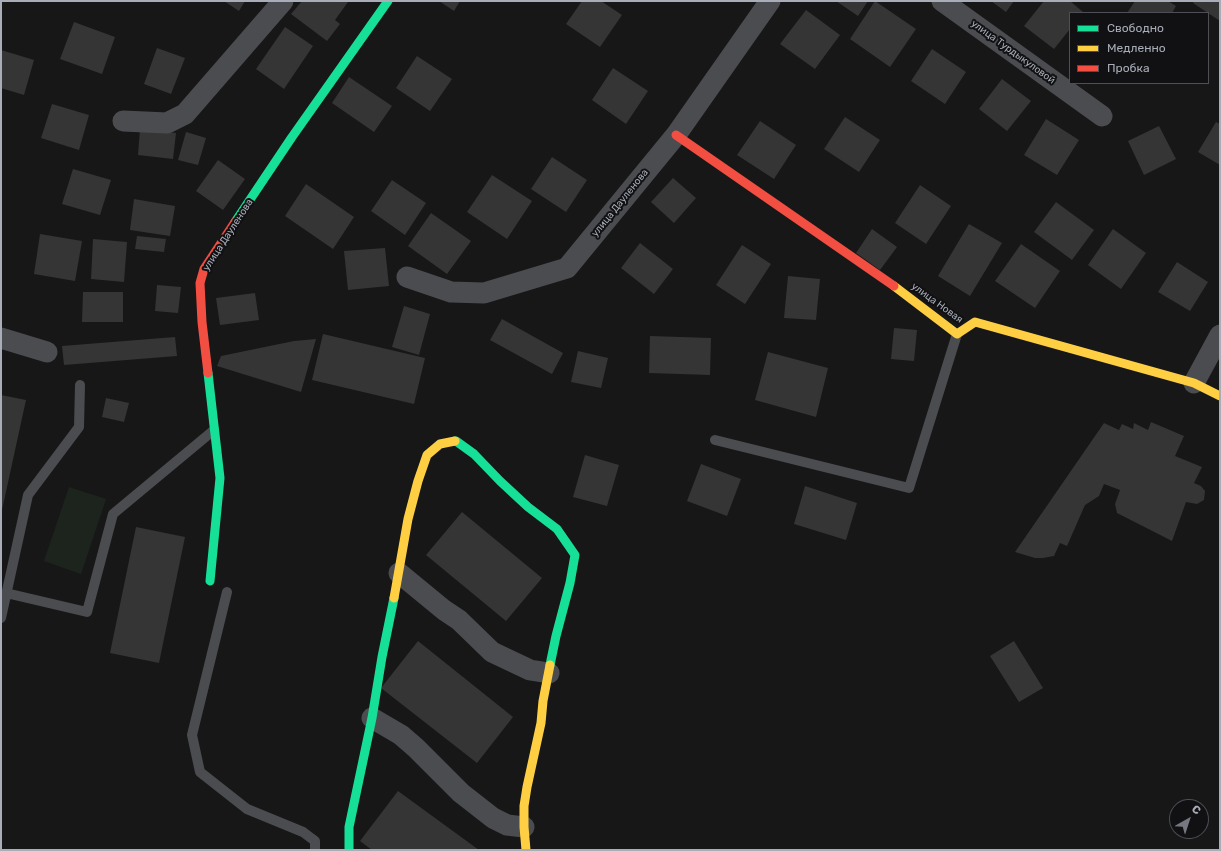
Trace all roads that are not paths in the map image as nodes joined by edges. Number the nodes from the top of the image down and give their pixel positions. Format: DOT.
graph roads {
  1 [pos="283,1"];
  2 [pos="388,1"];
  3 [pos="770,1"];
  4 [pos="942,1"];
  5 [pos="1102,116"];
  6 [pos="123,121"];
  7 [pos="676,134"];
  8 [pos="407,277"];
  9 [pos="957,334"];
  10 [pos="1220,335"];
  11 [pos="1,338"];
  12 [pos="47,352"];
  13 [pos="1194,383"];
  14 [pos="80,385"];
  15 [pos="1220,396"];
  16 [pos="214,430"];
  17 [pos="715,440"];
  18 [pos="399,573"];
  19 [pos="210,581"];
  20 [pos="227,592"];
  21 [pos="6,593"];
  22 [pos="1,618"];
  23 [pos="549,673"];
  24 [pos="372,718"];
  25 [pos="524,826"];
  26 [pos="315,850"];
  27 [pos="349,850"];
  28 [pos="526,850"];
  1 -- 6 [label="street"];
  2 -- 16 [label="street, улица Дауленова"];
  3 -- 7 [label="street, улица Дауленова"];
  4 -- 5 [label="street, улица Турдыкуловой"];
  7 -- 8 [label="street, улица Дауленова"];
  7 -- 9 [label="street, улица Новая"];
  9 -- 13 [label="street, улица Новая"];
  9 -- 17 [label="lane"];
  10 -- 13 [label="street"];
  11 -- 12 [label="street"];
  13 -- 15 [label="street, улица Новая"];
  14 -- 21 [label="lane"];
  16 -- 19 [label="street, улица Дауленова"];
  16 -- 21 [label="lane"];
  18 -- 23 [label="street"];
  18 -- 23 [label="street"];
  18 -- 24 [label="street"];
  20 -- 26 [label="lane"];
  21 -- 22 [label="lane"];
  23 -- 25 [label="street"];
  24 -- 25 [label="street"];
  24 -- 27 [label="street"];
  25 -- 28 [label="street"];
}
